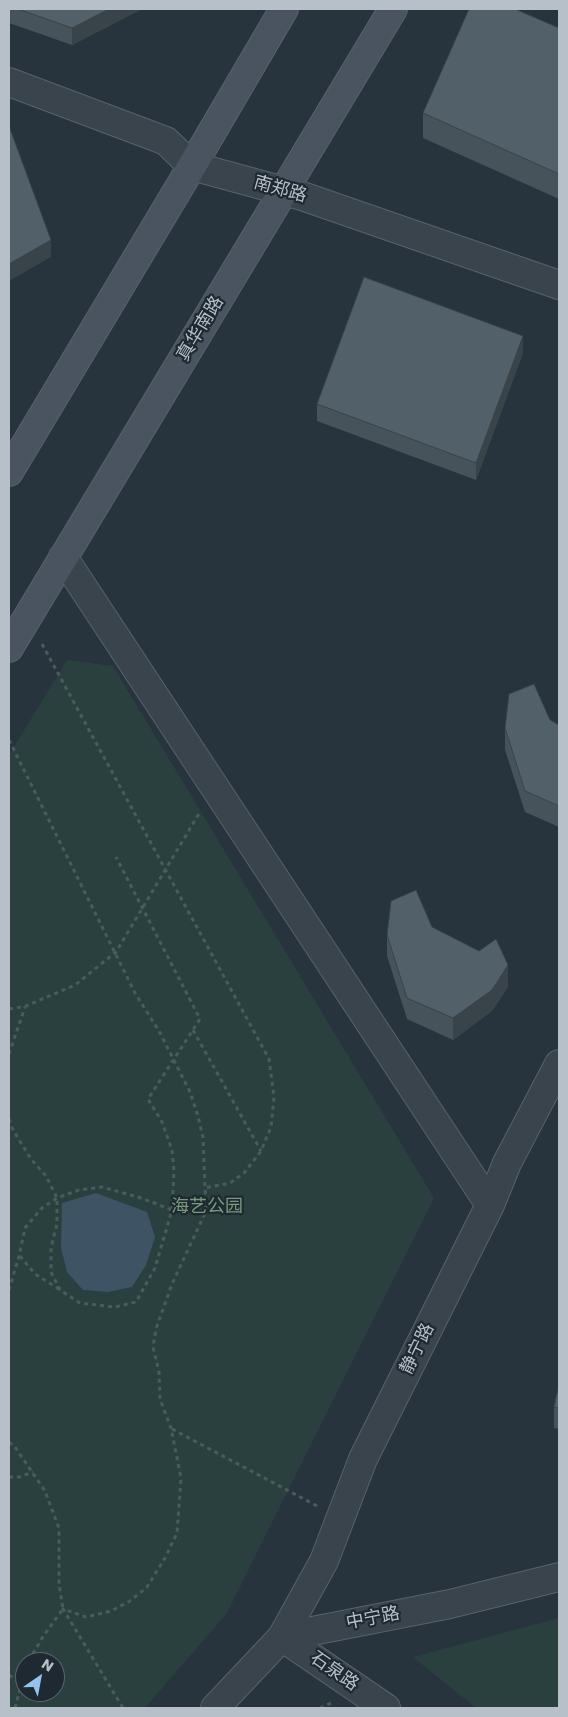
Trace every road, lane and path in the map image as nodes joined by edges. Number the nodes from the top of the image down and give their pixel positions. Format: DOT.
graph roads {
  1 [pos="284,9"];
  2 [pos="393,9"];
  3 [pos="9,82"];
  4 [pos="192,166"];
  5 [pos="284,191"];
  6 [pos="559,285"];
  7 [pos="9,472"];
  8 [pos="64,557"];
  9 [pos="27,618"];
  10 [pos="9,648"];
  11 [pos="9,740"];
  12 [pos="215,788"];
  13 [pos="116,857"];
  14 [pos="165,870"];
  15 [pos="142,908"];
  16 [pos="116,952"];
  17 [pos="26,1006"];
  18 [pos="9,1009"];
  19 [pos="193,1030"];
  20 [pos="9,1054"];
  21 [pos="174,1060"];
  22 [pos="559,1064"];
  23 [pos="9,1119"];
  24 [pos="261,1151"];
  25 [pos="205,1188"];
  26 [pos="57,1198"];
  27 [pos="490,1205"];
  28 [pos="172,1210"];
  29 [pos="206,1211"];
  30 [pos="20,1256"];
  31 [pos="9,1290"];
  32 [pos="60,1290"];
  33 [pos="171,1428"];
  34 [pos="9,1442"];
  35 [pos="32,1472"];
  36 [pos="9,1477"];
  37 [pos="340,1519"];
  38 [pos="559,1577"];
  39 [pos="63,1609"];
  40 [pos="282,1637"];
  41 [pos="34,1652"];
  42 [pos="122,1708"];
  43 [pos="215,1708"];
  44 [pos="386,1708"];
  1 -- 4 [label="main road"];
  2 -- 5 [label="main road, 真华南路"];
  3 -- 4 [label="street, 南郑路"];
  4 -- 5 [label="street, 南郑路"];
  4 -- 7 [label="main road"];
  5 -- 6 [label="street, 南郑路"];
  5 -- 8 [label="main road, 真华南路"];
  8 -- 9 [label="main road, 真华南路"];
  8 -- 12 [label="street"];
  9 -- 10 [label="main road, 真华南路"];
  9 -- 14 [label="path"];
  11 -- 16 [label="path"];
  12 -- 14 [label="path"];
  12 -- 27 [label="street"];
  13 -- 15 [label="path"];
  14 -- 15 [label="path"];
  14 -- 24 [label="path"];
  15 -- 16 [label="path"];
  15 -- 19 [label="path"];
  16 -- 17 [label="path"];
  16 -- 21 [label="path"];
  17 -- 18 [label="path"];
  17 -- 20 [label="path"];
  19 -- 21 [label="path"];
  19 -- 24 [label="path"];
  21 -- 25 [label="path"];
  21 -- 28 [label="path"];
  22 -- 27 [label="street, 静宁路"];
  23 -- 26 [label="path"];
  24 -- 25 [label="path"];
  25 -- 29 [label="path"];
  26 -- 28 [label="path"];
  26 -- 30 [label="path"];
  26 -- 32 [label="path"];
  27 -- 37 [label="street, 静宁路"];
  28 -- 29 [label="path"];
  28 -- 32 [label="path"];
  29 -- 33 [label="path"];
  30 -- 31 [label="path"];
  30 -- 32 [label="path"];
  33 -- 37 [label="path"];
  33 -- 39 [label="path"];
  34 -- 35 [label="path"];
  35 -- 36 [label="path"];
  35 -- 39 [label="path"];
  37 -- 40 [label="street, 静宁路"];
  38 -- 40 [label="street, 中宁路"];
  39 -- 41 [label="path"];
  39 -- 42 [label="path"];
  40 -- 43 [label="street"];
  40 -- 44 [label="street, 石泉路"];
}
